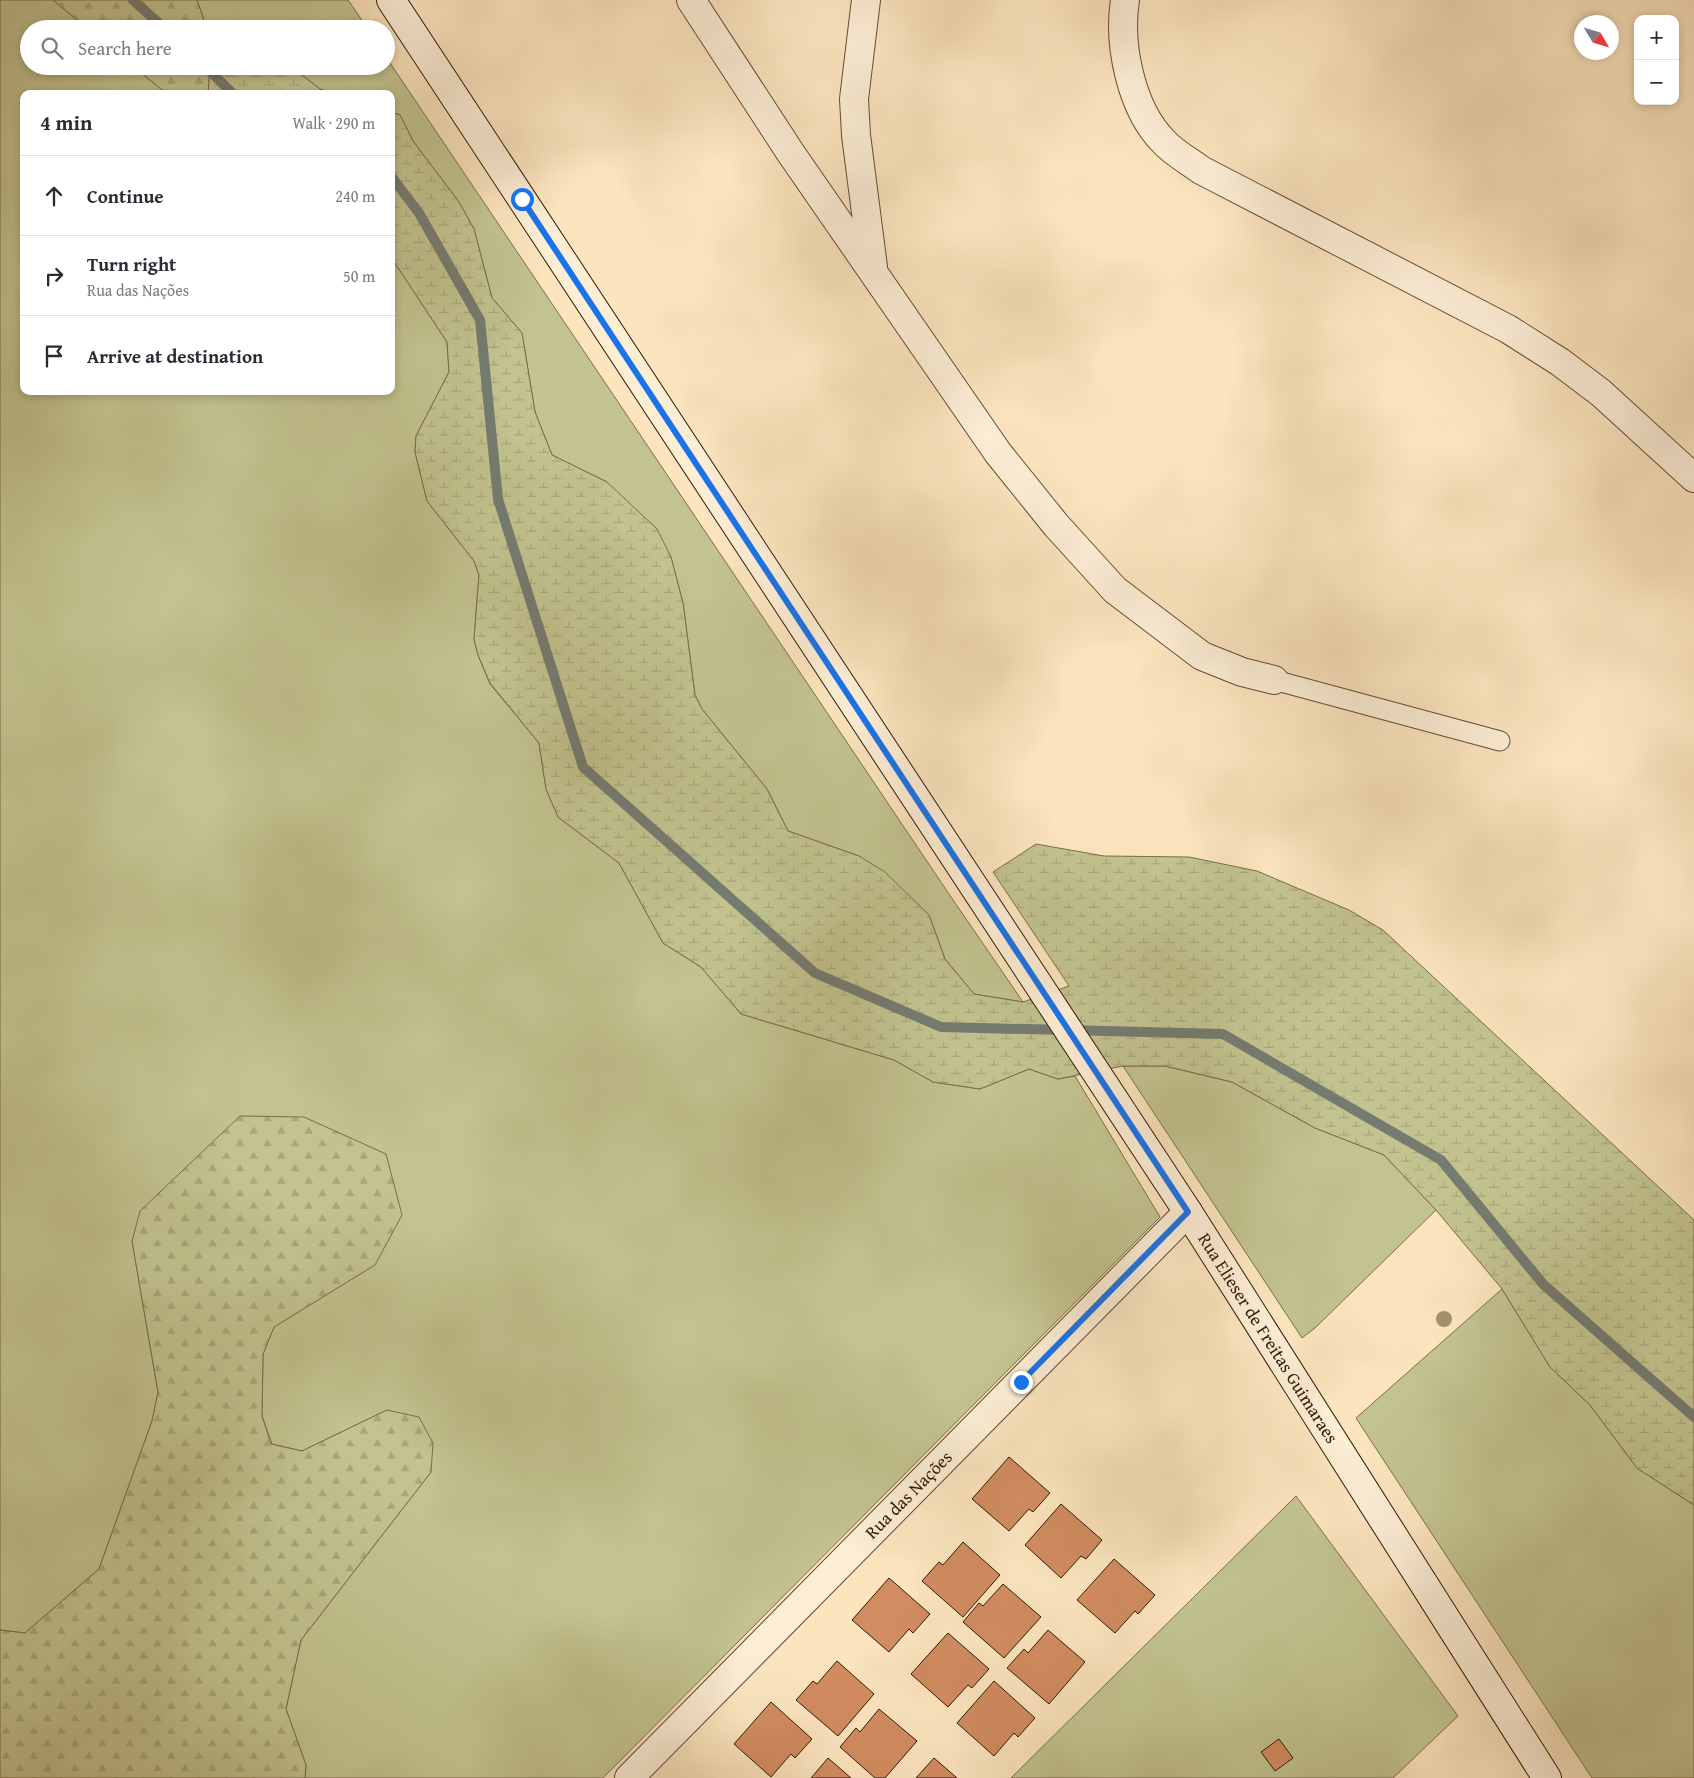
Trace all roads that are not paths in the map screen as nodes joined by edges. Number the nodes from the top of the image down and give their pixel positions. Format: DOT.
graph roads {
  1 [pos="391,0"];
  2 [pos="691,0"];
  3 [pos="866,0"];
  4 [pos="1125,0"];
  5 [pos="874,272"];
  6 [pos="1694,478"];
  7 [pos="1274,680"];
  8 [pos="1500,741"];
  9 [pos="1188,1212"];
  10 [pos="629,1778"];
  11 [pos="1547,1778"];
  1 -- 9 [label="street, Rua Elieser de Freitas Guimaraes"];
  2 -- 5 [label="street"];
  3 -- 5 [label="street"];
  4 -- 6 [label="street"];
  5 -- 7 [label="street"];
  7 -- 8 [label="lane"];
  9 -- 10 [label="street, Rua das Nações"];
  9 -- 11 [label="street, Rua Elieser de Freitas Guimaraes"];
}
